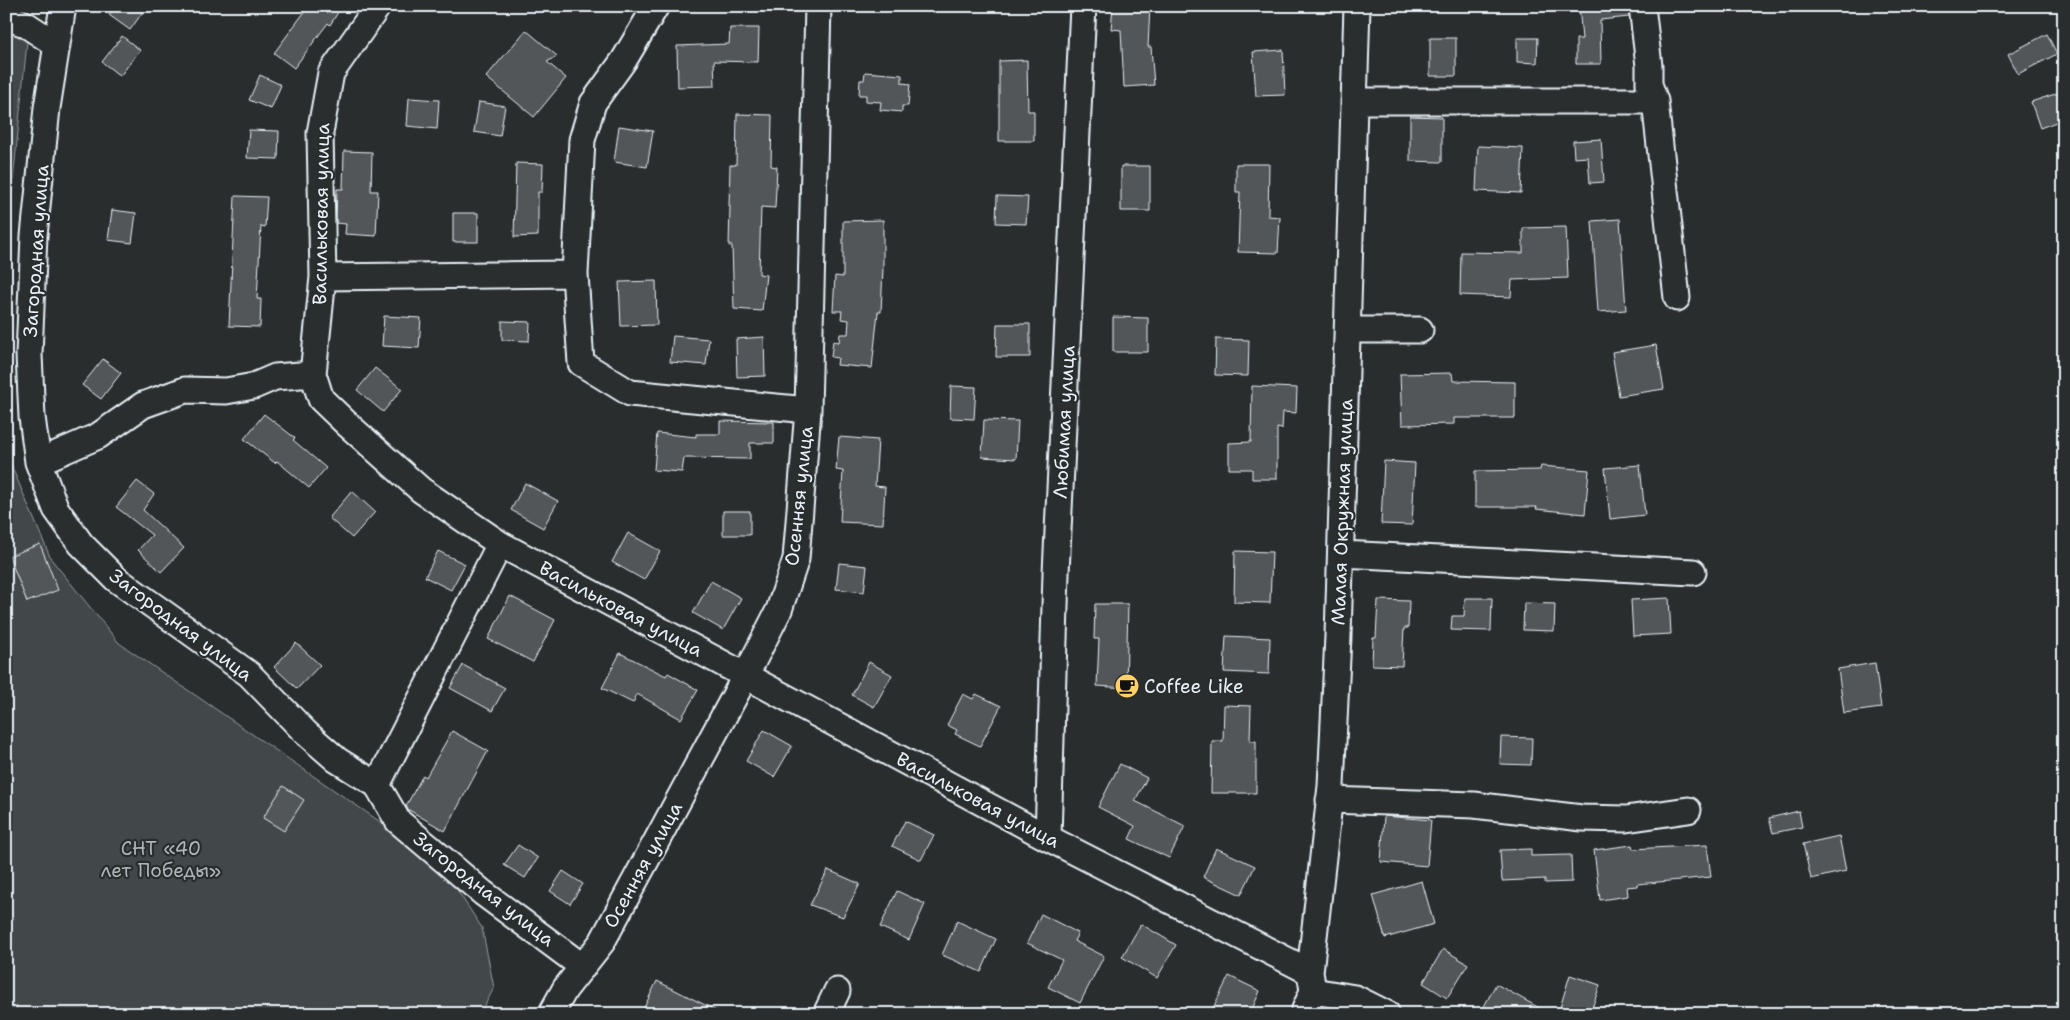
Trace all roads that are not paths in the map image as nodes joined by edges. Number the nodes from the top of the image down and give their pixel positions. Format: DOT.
graph roads {
  1 [pos="63,6"];
  2 [pos="378,6"];
  3 [pos="656,6"];
  4 [pos="818,6"];
  5 [pos="1083,6"];
  6 [pos="1357,6"];
  7 [pos="1642,6"];
  8 [pos="6,17"];
  9 [pos="56,44"];
  10 [pos="1655,101"];
  11 [pos="1354,102"];
  12 [pos="574,274"];
  13 [pos="323,277"];
  14 [pos="1678,298"];
  15 [pos="1348,330"];
  16 [pos="1420,330"];
  17 [pos="312,374"];
  18 [pos="808,410"];
  19 [pos="38,462"];
  20 [pos="500,544"];
  21 [pos="1342,554"];
  22 [pos="1693,572"];
  23 [pos="746,676"];
  24 [pos="377,785"];
  25 [pos="1329,800"];
  26 [pos="1688,810"];
  27 [pos="1048,838"];
  28 [pos="583,967"];
  29 [pos="1311,981"];
  30 [pos="837,991"];
  31 [pos="551,1014"];
  32 [pos="826,1014"];
  33 [pos="1303,1014"];
  34 [pos="1387,1014"];
  1 -- 9 [label="street, Загородная улица"];
  2 -- 13 [label="street, Васильковая улица"];
  3 -- 12 [label="street"];
  4 -- 18 [label="street, Осенняя улица"];
  5 -- 27 [label="street, Любимая улица"];
  6 -- 11 [label="street, Малая Окружная улица"];
  7 -- 10 [label="street"];
  8 -- 9 [label="street"];
  9 -- 19 [label="street, Загородная улица"];
  10 -- 11 [label="street"];
  10 -- 14 [label="street"];
  11 -- 15 [label="street, Малая Окружная улица"];
  12 -- 13 [label="street"];
  12 -- 18 [label="street"];
  13 -- 17 [label="street, Васильковая улица"];
  15 -- 16 [label="street"];
  15 -- 21 [label="street, Малая Окружная улица"];
  17 -- 19 [label="street"];
  17 -- 20 [label="street, Васильковая улица"];
  18 -- 23 [label="street, Осенняя улица"];
  19 -- 24 [label="street, Загородная улица"];
  20 -- 23 [label="street, Васильковая улица"];
  20 -- 24 [label="street"];
  21 -- 22 [label="street"];
  21 -- 25 [label="street, Малая Окружная улица"];
  23 -- 27 [label="street, Васильковая улица"];
  23 -- 28 [label="street, Осенняя улица"];
  24 -- 28 [label="street, Загородная улица"];
  25 -- 26 [label="street"];
  25 -- 29 [label="street, Малая Окружная улица"];
  27 -- 29 [label="street, Васильковая улица"];
  28 -- 31 [label="street, Осенняя улица"];
  29 -- 33 [label="street, Малая Окружная улица"];
  29 -- 34 [label="street, Васильковая улица"];
  30 -- 32 [label="street"];
}
